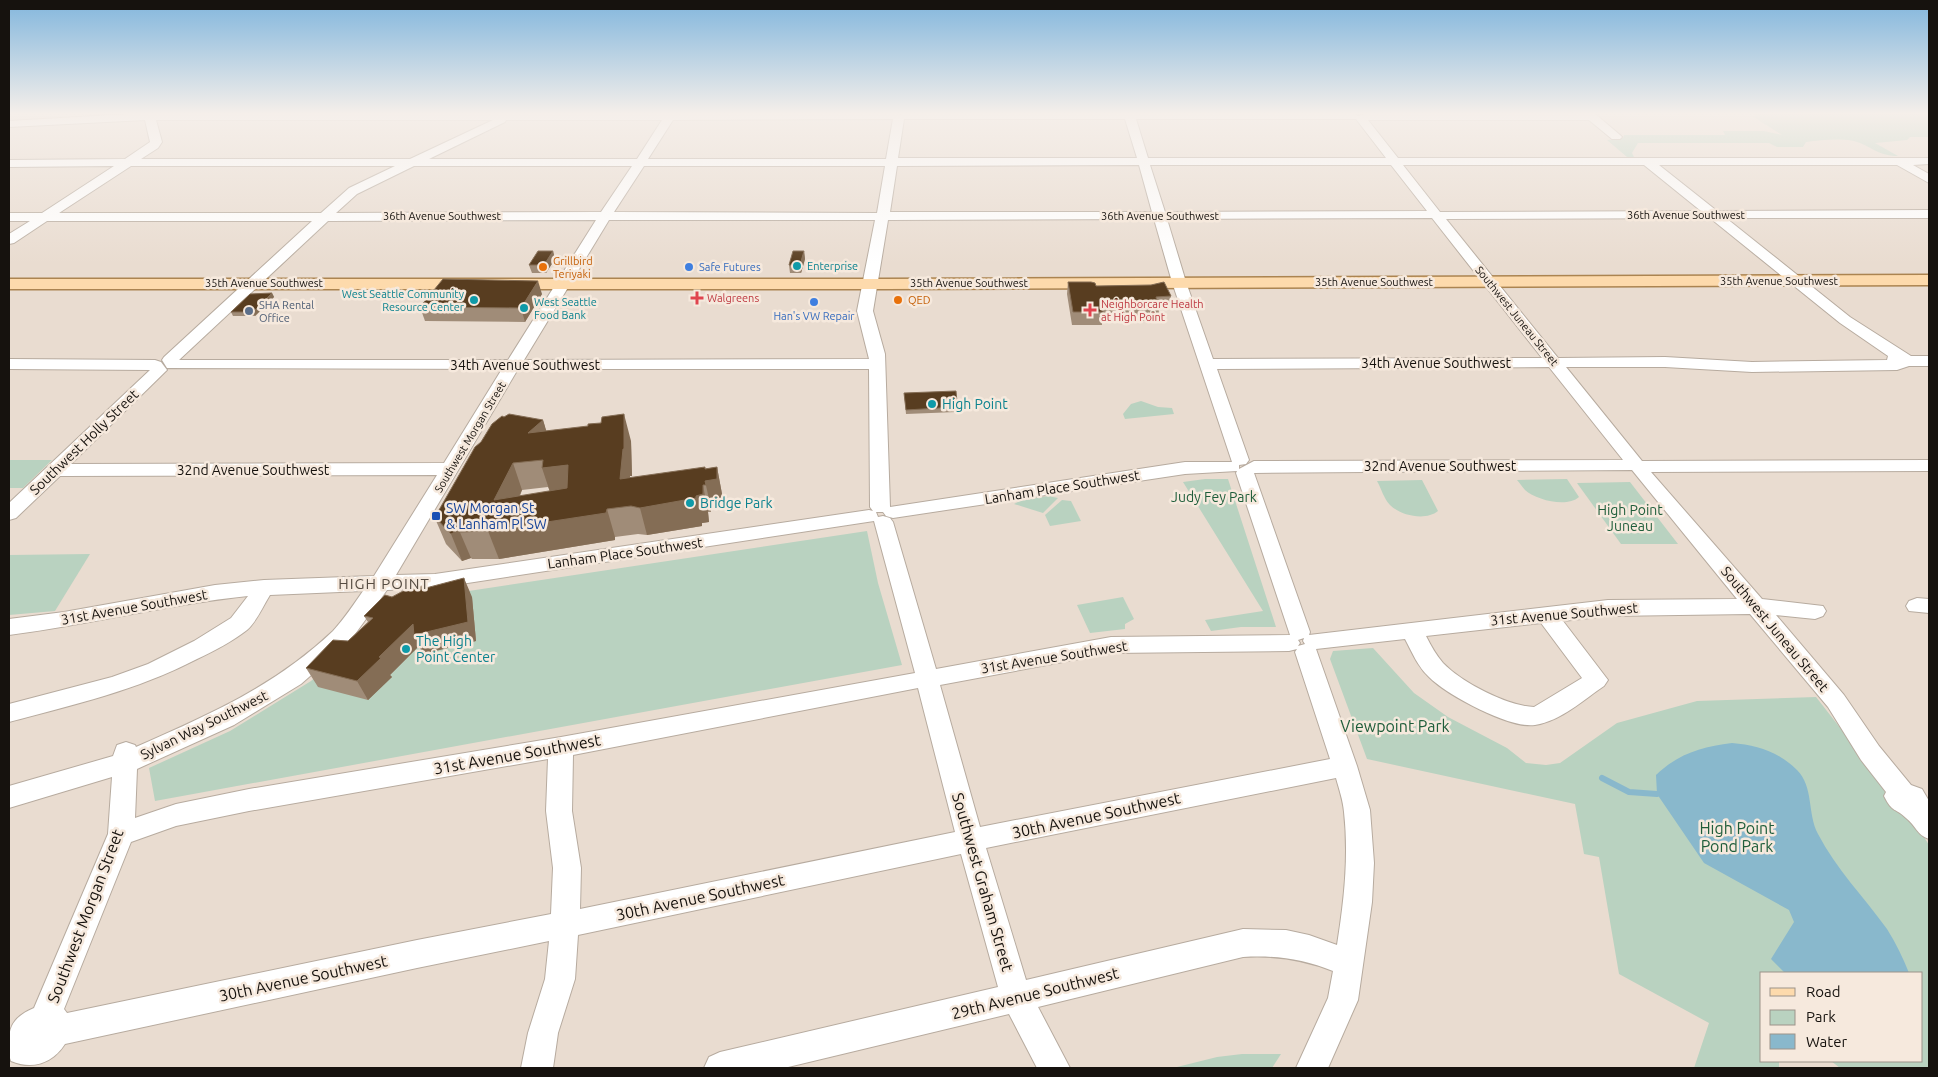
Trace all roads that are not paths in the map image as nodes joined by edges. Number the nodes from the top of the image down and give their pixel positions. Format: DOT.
graph roads {
  1 [pos="129,163"];
  2 [pos="408,163"];
  3 [pos="638,163"];
  4 [pos="891,163"];
  5 [pos="1143,163"];
  6 [pos="1396,163"];
  7 [pos="1650,163"];
  8 [pos="1902,163"];
  9 [pos="1929,179"];
  10 [pos="1713,214"];
  11 [pos="1929,214"];
  12 [pos="1436,215"];
  13 [pos="324,216"];
  14 [pos="882,216"];
  15 [pos="1159,216"];
  16 [pos="9,217"];
  17 [pos="45,217"];
  18 [pos="605,217"];
  19 [pos="9,240"];
  20 [pos="1929,280"];
  21 [pos="1795,281"];
  22 [pos="1179,282"];
  23 [pos="1488,282"];
  24 [pos="251,283"];
  25 [pos="562,283"];
  26 [pos="9,284"];
  27 [pos="869,284"];
  28 [pos="1907,361"];
  29 [pos="1929,361"];
  30 [pos="1554,362"];
  31 [pos="9,364"];
  32 [pos="877,364"];
  33 [pos="1207,364"];
  34 [pos="164,365"];
  35 [pos="513,365"];
  36 [pos="1929,465"];
  37 [pos="1636,466"];
  38 [pos="1242,467"];
  39 [pos="451,469"];
  40 [pos="55,470"];
  41 [pos="9,514"];
  42 [pos="881,515"];
  43 [pos="380,584"];
  44 [pos="264,587"];
  45 [pos="1755,606"];
  46 [pos="1815,611"];
  47 [pos="1546,614"];
  48 [pos="9,627"];
  49 [pos="1411,630"];
  50 [pos="1302,642"];
  51 [pos="927,679"];
  52 [pos="9,713"];
  53 [pos="561,746"];
  54 [pos="126,758"];
  55 [pos="1345,766"];
  56 [pos="9,785"];
  57 [pos="9,797"];
  58 [pos="1918,806"];
  59 [pos="121,834"];
  60 [pos="970,841"];
  61 [pos="565,926"];
  62 [pos="1349,964"];
  63 [pos="1016,997"];
  64 [pos="50,1025"];
  65 [pos="21,1050"];
  66 [pos="537,1068"];
  67 [pos="720,1068"];
  68 [pos="1054,1068"];
  69 [pos="1312,1068"];
  1 -- 17 [label="street"];
  2 -- 13 [label="street, Southwest Holly Street"];
  3 -- 18 [label="street, Southwest Morgan Street"];
  4 -- 14 [label="street, Southwest Graham Street"];
  5 -- 15 [label="street"];
  6 -- 12 [label="street, Southwest Juneau Street"];
  7 -- 10 [label="street"];
  8 -- 9 [label="street"];
  10 -- 11 [label="street, 36th Avenue Southwest"];
  10 -- 12 [label="street, 36th Avenue Southwest"];
  10 -- 21 [label="street"];
  12 -- 15 [label="street, 36th Avenue Southwest"];
  12 -- 23 [label="street, Southwest Juneau Street"];
  13 -- 17 [label="street, 36th Avenue Southwest"];
  13 -- 18 [label="street, 36th Avenue Southwest"];
  13 -- 24 [label="street, Southwest Holly Street"];
  14 -- 15 [label="street, 36th Avenue Southwest"];
  14 -- 18 [label="street, 36th Avenue Southwest"];
  14 -- 27 [label="street, Southwest Graham Street"];
  15 -- 22 [label="street"];
  16 -- 17 [label="street, 36th Avenue Southwest"];
  17 -- 19 [label="street"];
  18 -- 25 [label="street, Southwest Morgan Street"];
  20 -- 21 [label="main road, 35th Avenue Southwest"];
  21 -- 23 [label="main road, 35th Avenue Southwest"];
  21 -- 28 [label="street"];
  22 -- 23 [label="main road, 35th Avenue Southwest"];
  22 -- 27 [label="main road, 35th Avenue Southwest"];
  22 -- 33 [label="street"];
  23 -- 30 [label="street, Southwest Juneau Street"];
  24 -- 25 [label="main road, 35th Avenue Southwest"];
  24 -- 26 [label="main road, 35th Avenue Southwest"];
  24 -- 34 [label="street, Southwest Holly Street"];
  25 -- 27 [label="main road, 35th Avenue Southwest"];
  25 -- 35 [label="street, Southwest Morgan Street"];
  27 -- 32 [label="street, Southwest Graham Street"];
  28 -- 29 [label="street, 34th Avenue Southwest"];
  28 -- 30 [label="street, 34th Avenue Southwest"];
  30 -- 33 [label="street, 34th Avenue Southwest"];
  30 -- 37 [label="street, Southwest Juneau Street"];
  31 -- 34 [label="street, 34th Avenue Southwest"];
  32 -- 35 [label="street, 34th Avenue Southwest"];
  32 -- 42 [label="street, Southwest Graham Street"];
  33 -- 38 [label="street"];
  34 -- 35 [label="street, 34th Avenue Southwest"];
  34 -- 40 [label="street, Southwest Holly Street"];
  35 -- 39 [label="street, Southwest Morgan Street"];
  36 -- 37 [label="street, 32nd Avenue Southwest"];
  37 -- 38 [label="street, 32nd Avenue Southwest"];
  37 -- 45 [label="street, Southwest Juneau Street"];
  38 -- 42 [label="street, Lanham Place Southwest"];
  38 -- 50 [label="street"];
  39 -- 40 [label="street, 32nd Avenue Southwest"];
  39 -- 43 [label="street, Southwest Morgan Street"];
  40 -- 41 [label="street, Southwest Holly Street"];
  42 -- 43 [label="street, Lanham Place Southwest"];
  42 -- 51 [label="street, Southwest Graham Street"];
  43 -- 44 [label="street, 31st Avenue Southwest"];
  43 -- 54 [label="street, Sylvan Way Southwest"];
  44 -- 48 [label="street, 31st Avenue Southwest"];
  44 -- 52 [label="street"];
  45 -- 46 [label="street, 31st Avenue Southwest"];
  45 -- 47 [label="street, 31st Avenue Southwest"];
  45 -- 58 [label="street, Southwest Juneau Street"];
  47 -- 49 [label="street, 31st Avenue Southwest"];
  47 -- 49 [label="street"];
  49 -- 50 [label="street, 31st Avenue Southwest"];
  50 -- 51 [label="street, 31st Avenue Southwest"];
  50 -- 55 [label="street"];
  51 -- 53 [label="street, 31st Avenue Southwest"];
  51 -- 60 [label="street, Southwest Graham Street"];
  53 -- 59 [label="street, 31st Avenue Southwest"];
  53 -- 61 [label="street"];
  54 -- 56 [label="street, Sylvan Way Southwest"];
  54 -- 57 [label="street, Sylvan Way Southwest"];
  54 -- 59 [label="street, Southwest Morgan Street"];
  55 -- 60 [label="street, 30th Avenue Southwest"];
  55 -- 62 [label="street"];
  59 -- 64 [label="street, Southwest Morgan Street"];
  60 -- 61 [label="street, 30th Avenue Southwest"];
  60 -- 63 [label="street, Southwest Graham Street"];
  61 -- 64 [label="street, 30th Avenue Southwest"];
  61 -- 66 [label="street"];
  62 -- 63 [label="street, 29th Avenue Southwest"];
  62 -- 69 [label="street"];
  63 -- 67 [label="street, 29th Avenue Southwest"];
  63 -- 68 [label="street, Southwest Graham Street"];
  64 -- 65 [label="street"];
}
